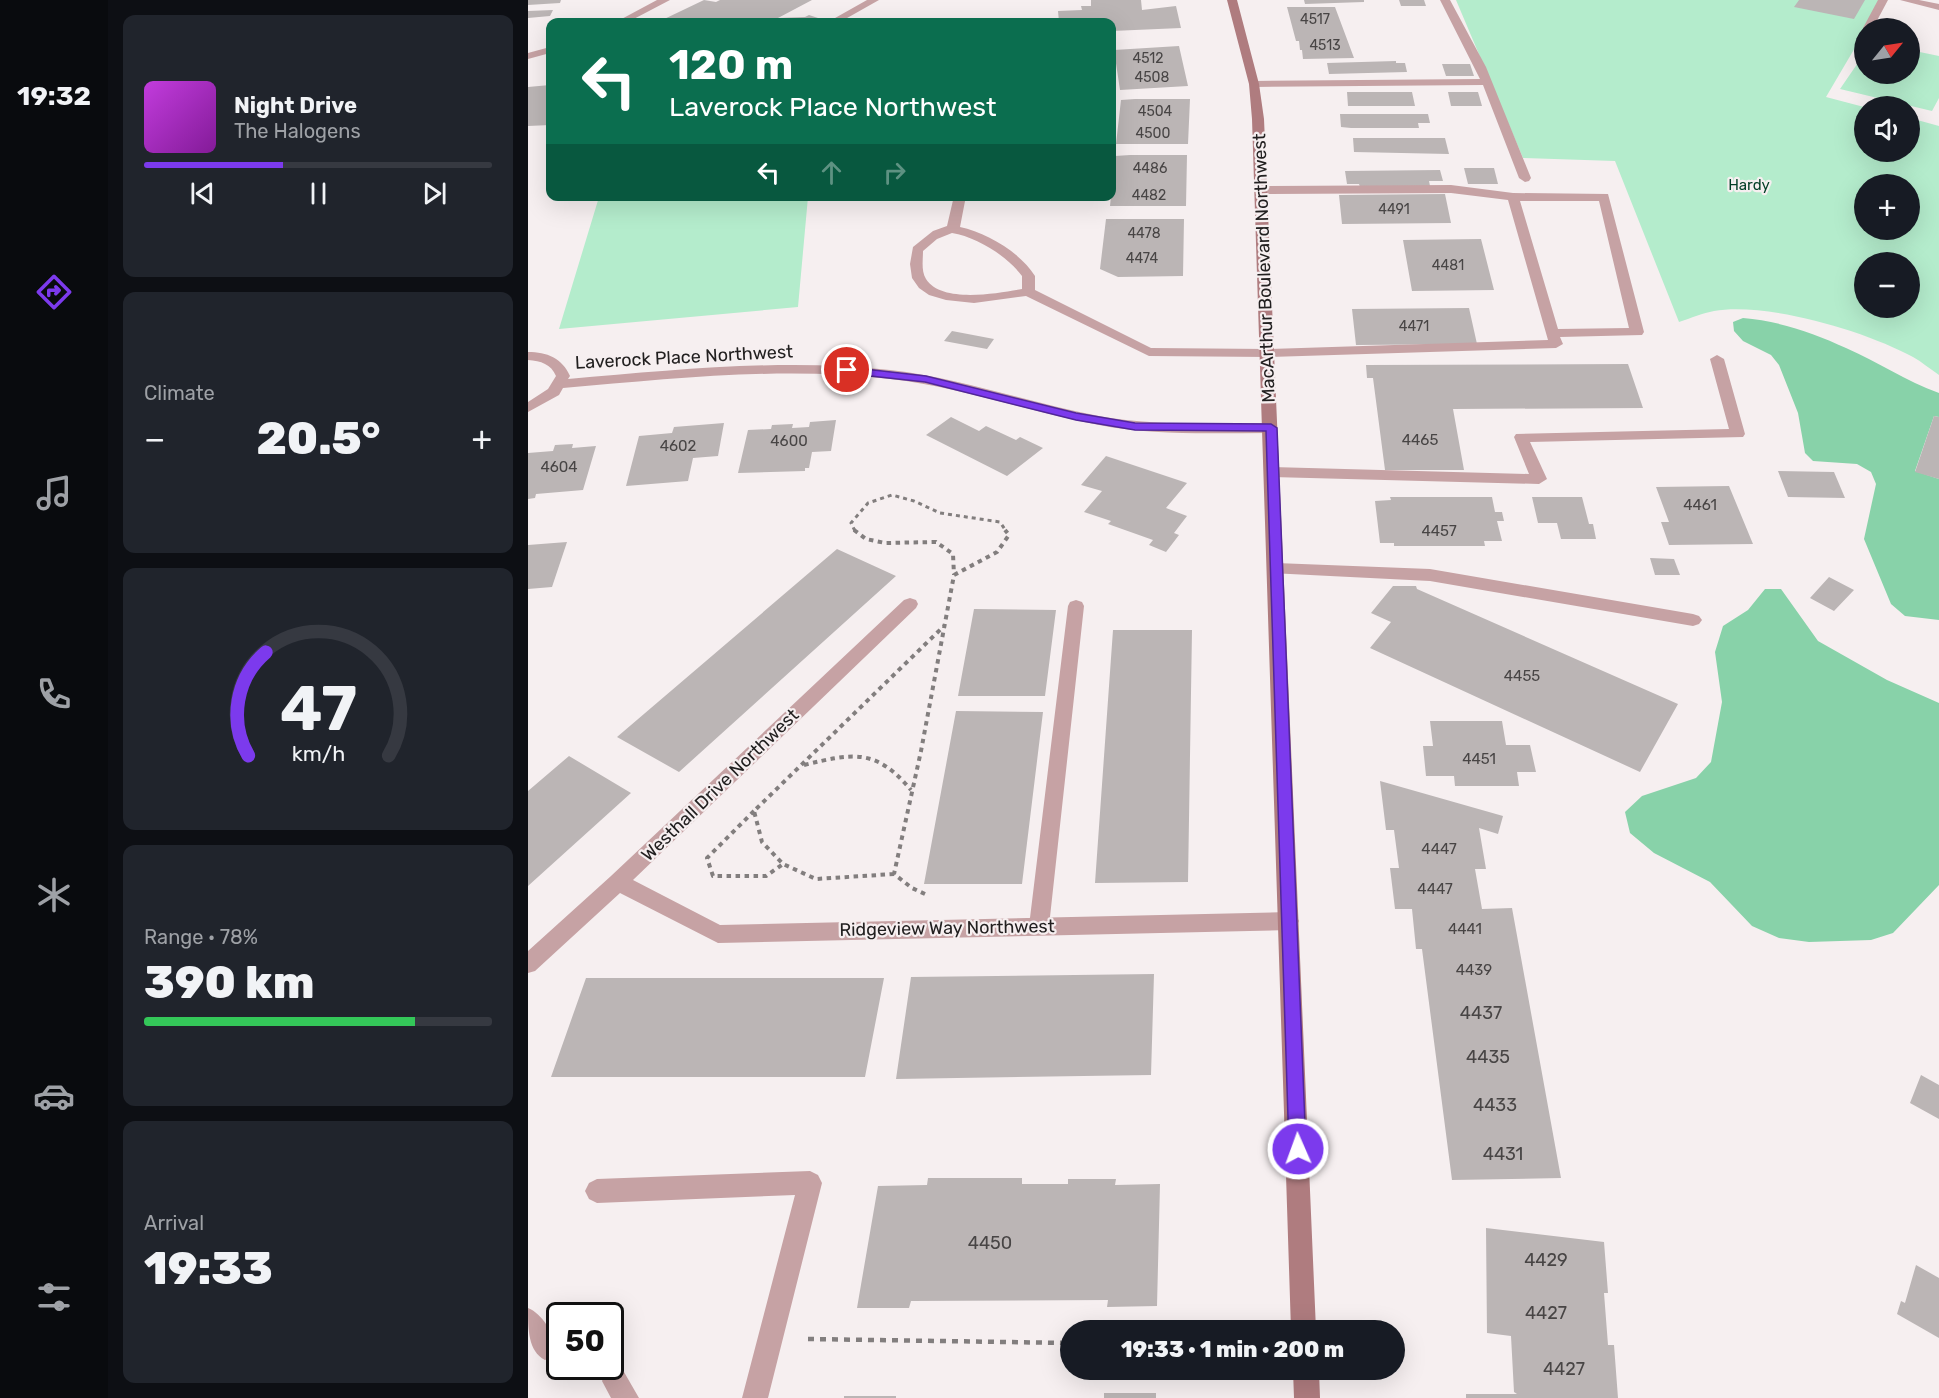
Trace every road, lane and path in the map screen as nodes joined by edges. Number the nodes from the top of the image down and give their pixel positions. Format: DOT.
graph roads {
  1 [pos="665,0"];
  2 [pos="874,0"];
  3 [pos="1232,0"];
  4 [pos="1445,0"];
  5 [pos="1883,0"];
  6 [pos="1905,0"];
  7 [pos="1939,7"];
  8 [pos="629,18"];
  9 [pos="840,18"];
  10 [pos="1873,18"];
  11 [pos="546,51"];
  12 [pos="528,56"];
  13 [pos="1487,82"];
  14 [pos="1254,84"];
  15 [pos="1525,178"];
  16 [pos="1262,190"];
  17 [pos="1513,197"];
  18 [pos="959,201"];
  19 [pos="953,229"];
  20 [pos="1028,292"];
  21 [pos="1552,333"];
  22 [pos="1268,353"];
  23 [pos="528,356"];
  24 [pos="1717,359"];
  25 [pos="560,384"];
  26 [pos="528,408"];
  27 [pos="1271,428"];
  28 [pos="1272,472"];
  29 [pos="1276,569"];
  30 [pos="954,575"];
  31 [pos="910,604"];
  32 [pos="1076,606"];
  33 [pos="1693,620"];
  34 [pos="945,625"];
  35 [pos="801,765"];
  36 [pos="912,791"];
  37 [pos="754,811"];
  38 [pos="783,864"];
  39 [pos="894,874"];
  40 [pos="618,882"];
  41 [pos="929,896"];
  42 [pos="1289,921"];
  43 [pos="1039,926"];
  44 [pos="528,964"];
  45 [pos="597,1191"];
  46 [pos="1305,1320"];
  47 [pos="528,1321"];
  48 [pos="771,1337"];
  49 [pos="1060,1343"];
  50 [pos="545,1347"];
  51 [pos="1306,1380"];
  52 [pos="755,1398"];
  53 [pos="1307,1398"];
  1 -- 8 [label="street"];
  2 -- 9 [label="street"];
  3 -- 14 [label="main road, MacArthur Boulevard Northwest"];
  4 -- 13 [label="street"];
  5 -- 10 [label="street"];
  6 -- 7 [label="street"];
  11 -- 12 [label="street"];
  13 -- 14 [label="street"];
  13 -- 15 [label="street"];
  14 -- 16 [label="main road, MacArthur Boulevard Northwest"];
  16 -- 17 [label="street"];
  16 -- 22 [label="main road, MacArthur Boulevard Northwest"];
  17 -- 21 [label="street"];
  17 -- 21 [label="street"];
  18 -- 19 [label="street"];
  19 -- 20 [label="street"];
  19 -- 20 [label="street"];
  20 -- 22 [label="street"];
  21 -- 22 [label="street"];
  22 -- 27 [label="main road, MacArthur Boulevard Northwest"];
  23 -- 25 [label="street"];
  24 -- 28 [label="street"];
  25 -- 26 [label="street"];
  25 -- 27 [label="street, Laverock Place Northwest"];
  27 -- 28 [label="main road, MacArthur Boulevard Northwest"];
  28 -- 29 [label="main road, MacArthur Boulevard Northwest"];
  29 -- 33 [label="street"];
  29 -- 42 [label="main road, MacArthur Boulevard Northwest"];
  30 -- 30 [label="path"];
  30 -- 34 [label="path"];
  31 -- 40 [label="street, Westhall Drive Northwest"];
  32 -- 43 [label="street"];
  34 -- 35 [label="path"];
  34 -- 36 [label="path"];
  35 -- 36 [label="path"];
  35 -- 37 [label="path"];
  36 -- 39 [label="path"];
  37 -- 38 [label="path"];
  37 -- 38 [label="path"];
  38 -- 39 [label="path"];
  39 -- 41 [label="path"];
  40 -- 43 [label="street, Ridgeview Way Northwest"];
  40 -- 44 [label="street, Westhall Drive Northwest"];
  42 -- 43 [label="street, Ridgeview Way Northwest"];
  42 -- 46 [label="main road, MacArthur Boulevard Northwest"];
  45 -- 48 [label="street"];
  47 -- 50 [label="street"];
  48 -- 49 [label="path"];
  48 -- 52 [label="street"];
  51 -- 53 [label="main road"];
}
